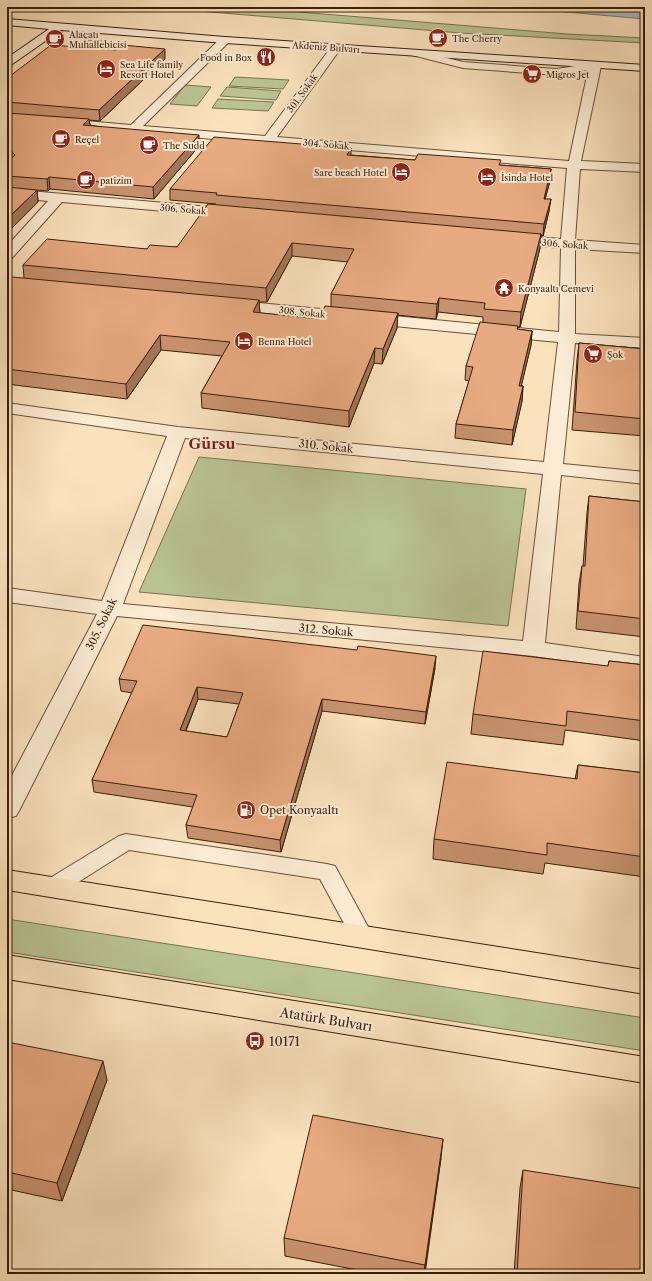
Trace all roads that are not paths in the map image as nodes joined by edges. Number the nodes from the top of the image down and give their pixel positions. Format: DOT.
graph roads {
  1 [pos="7,22"];
  2 [pos="38,25"];
  3 [pos="58,27"];
  4 [pos="26,33"];
  5 [pos="225,40"];
  6 [pos="336,48"];
  7 [pos="7,63"];
  8 [pos="595,66"];
  9 [pos="645,68"];
  10 [pos="7,118"];
  11 [pos="134,128"];
  12 [pos="217,135"];
  13 [pos="269,139"];
  14 [pos="207,147"];
  15 [pos="574,165"];
  16 [pos="645,168"];
  17 [pos="7,193"];
  18 [pos="167,194"];
  19 [pos="59,197"];
  20 [pos="157,206"];
  21 [pos="244,214"];
  22 [pos="497,238"];
  23 [pos="568,244"];
  24 [pos="645,249"];
  25 [pos="7,254"];
  26 [pos="212,303"];
  27 [pos="567,338"];
  28 [pos="645,343"];
  29 [pos="7,408"];
  30 [pos="178,432"];
  31 [pos="552,469"];
  32 [pos="645,478"];
  33 [pos="7,595"];
  34 [pos="110,609"];
  35 [pos="533,649"];
  36 [pos="645,664"];
  37 [pos="7,809"];
  38 [pos="7,880"];
  39 [pos="53,887"];
  40 [pos="362,936"];
  41 [pos="7,967"];
  42 [pos="645,982"];
  43 [pos="645,1070"];
  1 -- 2 [label="street, Akdeniz Bulvarı"];
  2 -- 3 [label="street, Akdeniz Bulvarı"];
  2 -- 4 [label="street"];
  3 -- 5 [label="street, Akdeniz Bulvarı"];
  3 -- 7 [label="street"];
  5 -- 6 [label="street, Akdeniz Bulvarı"];
  5 -- 11 [label="street"];
  6 -- 8 [label="street, Akdeniz Bulvarı"];
  6 -- 13 [label="street, 301. Sokak"];
  8 -- 9 [label="street, Akdeniz Bulvarı"];
  8 -- 15 [label="street"];
  10 -- 11 [label="street, 304. Sokak"];
  11 -- 12 [label="street, 304. Sokak"];
  12 -- 13 [label="street, 304. Sokak"];
  12 -- 14 [label="street"];
  13 -- 15 [label="street, 304. Sokak"];
  15 -- 16 [label="street, 304. Sokak"];
  15 -- 23 [label="street"];
  17 -- 19 [label="street, 306. Sokak"];
  18 -- 20 [label="street"];
  19 -- 20 [label="street, 306. Sokak"];
  19 -- 25 [label="street"];
  20 -- 21 [label="street, 306. Sokak"];
  22 -- 23 [label="street, 306. Sokak"];
  23 -- 24 [label="street, 306. Sokak"];
  23 -- 27 [label="street"];
  26 -- 27 [label="street, 308. Sokak"];
  27 -- 28 [label="street, 308. Sokak"];
  27 -- 31 [label="street"];
  29 -- 30 [label="street, 310. Sokak"];
  30 -- 31 [label="street, 310. Sokak"];
  30 -- 34 [label="street, 305. Sokak"];
  31 -- 32 [label="street, 310. Sokak"];
  31 -- 35 [label="street"];
  33 -- 34 [label="street, 312. Sokak"];
  34 -- 35 [label="street, 312. Sokak"];
  34 -- 37 [label="street, 305. Sokak"];
  35 -- 36 [label="street, 312. Sokak"];
  38 -- 39 [label="main road"];
  39 -- 40 [label="main road"];
  39 -- 40 [label="lane"];
  40 -- 42 [label="main road"];
  41 -- 43 [label="main road, Atatürk Bulvarı"];
}
